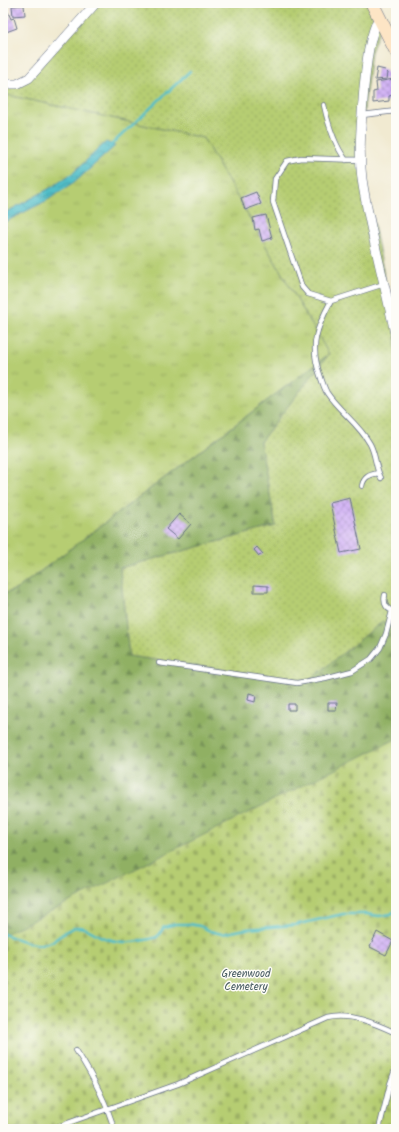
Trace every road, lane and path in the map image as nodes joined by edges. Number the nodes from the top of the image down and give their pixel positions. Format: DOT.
graph roads {
  1 [pos="96,3"];
  2 [pos="372,3"];
  3 [pos="379,17"];
  4 [pos="396,51"];
  5 [pos="3,84"];
  6 [pos="324,105"];
  7 [pos="396,111"];
  8 [pos="362,115"];
  9 [pos="346,160"];
  10 [pos="361,160"];
  11 [pos="384,284"];
  12 [pos="331,300"];
  13 [pos="396,339"];
  14 [pos="378,473"];
  15 [pos="381,478"];
  16 [pos="362,486"];
  17 [pos="386,596"];
  18 [pos="394,611"];
  19 [pos="159,663"];
  20 [pos="396,1034"];
  21 [pos="76,1050"];
  22 [pos="396,1067"];
  23 [pos="109,1109"];
  24 [pos="51,1129"];
  25 [pos="114,1129"];
  26 [pos="380,1129"];
  1 -- 5 [label="street"];
  2 -- 3 [label="main road"];
  3 -- 4 [label="main road"];
  3 -- 8 [label="street"];
  6 -- 9 [label="lane"];
  7 -- 8 [label="lane"];
  8 -- 10 [label="street"];
  9 -- 10 [label="lane"];
  9 -- 12 [label="lane"];
  10 -- 11 [label="street"];
  11 -- 12 [label="lane"];
  11 -- 13 [label="street"];
  12 -- 14 [label="lane"];
  14 -- 15 [label="lane"];
  14 -- 16 [label="lane"];
  17 -- 18 [label="lane"];
  18 -- 19 [label="lane"];
  20 -- 23 [label="lane"];
  21 -- 23 [label="lane"];
  22 -- 26 [label="lane"];
  23 -- 24 [label="lane"];
  23 -- 25 [label="lane"];
}
